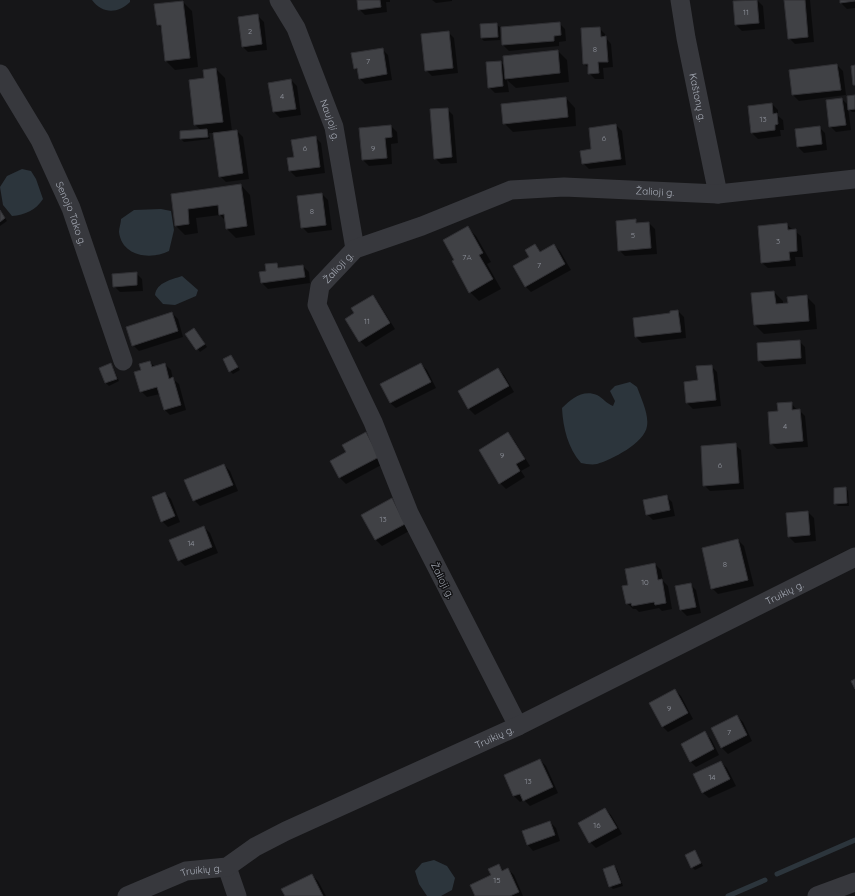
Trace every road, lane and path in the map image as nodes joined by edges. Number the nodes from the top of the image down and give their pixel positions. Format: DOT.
graph roads {
  1 [pos="279,0"];
  2 [pos="680,0"];
  3 [pos="0,74"];
  4 [pos="855,179"];
  5 [pos="718,194"];
  6 [pos="355,249"];
  7 [pos="123,361"];
  8 [pos="855,557"];
  9 [pos="518,726"];
  10 [pos="227,867"];
  11 [pos="855,882"];
  12 [pos="126,896"];
  13 [pos="237,896"];
  14 [pos="817,896"];
  1 -- 6 [label="street, Naujoji g."];
  2 -- 5 [label="street, Kaštonų g."];
  3 -- 7 [label="street, Senojo Tako g."];
  4 -- 5 [label="street, Žalioji g."];
  5 -- 6 [label="street, Žalioji g."];
  6 -- 9 [label="street, Žalioji g."];
  8 -- 9 [label="street, Truikių g."];
  9 -- 10 [label="street, Truikių g."];
  10 -- 12 [label="street, Truikių g."];
  10 -- 13 [label="street"];
  11 -- 14 [label="street"];
}
